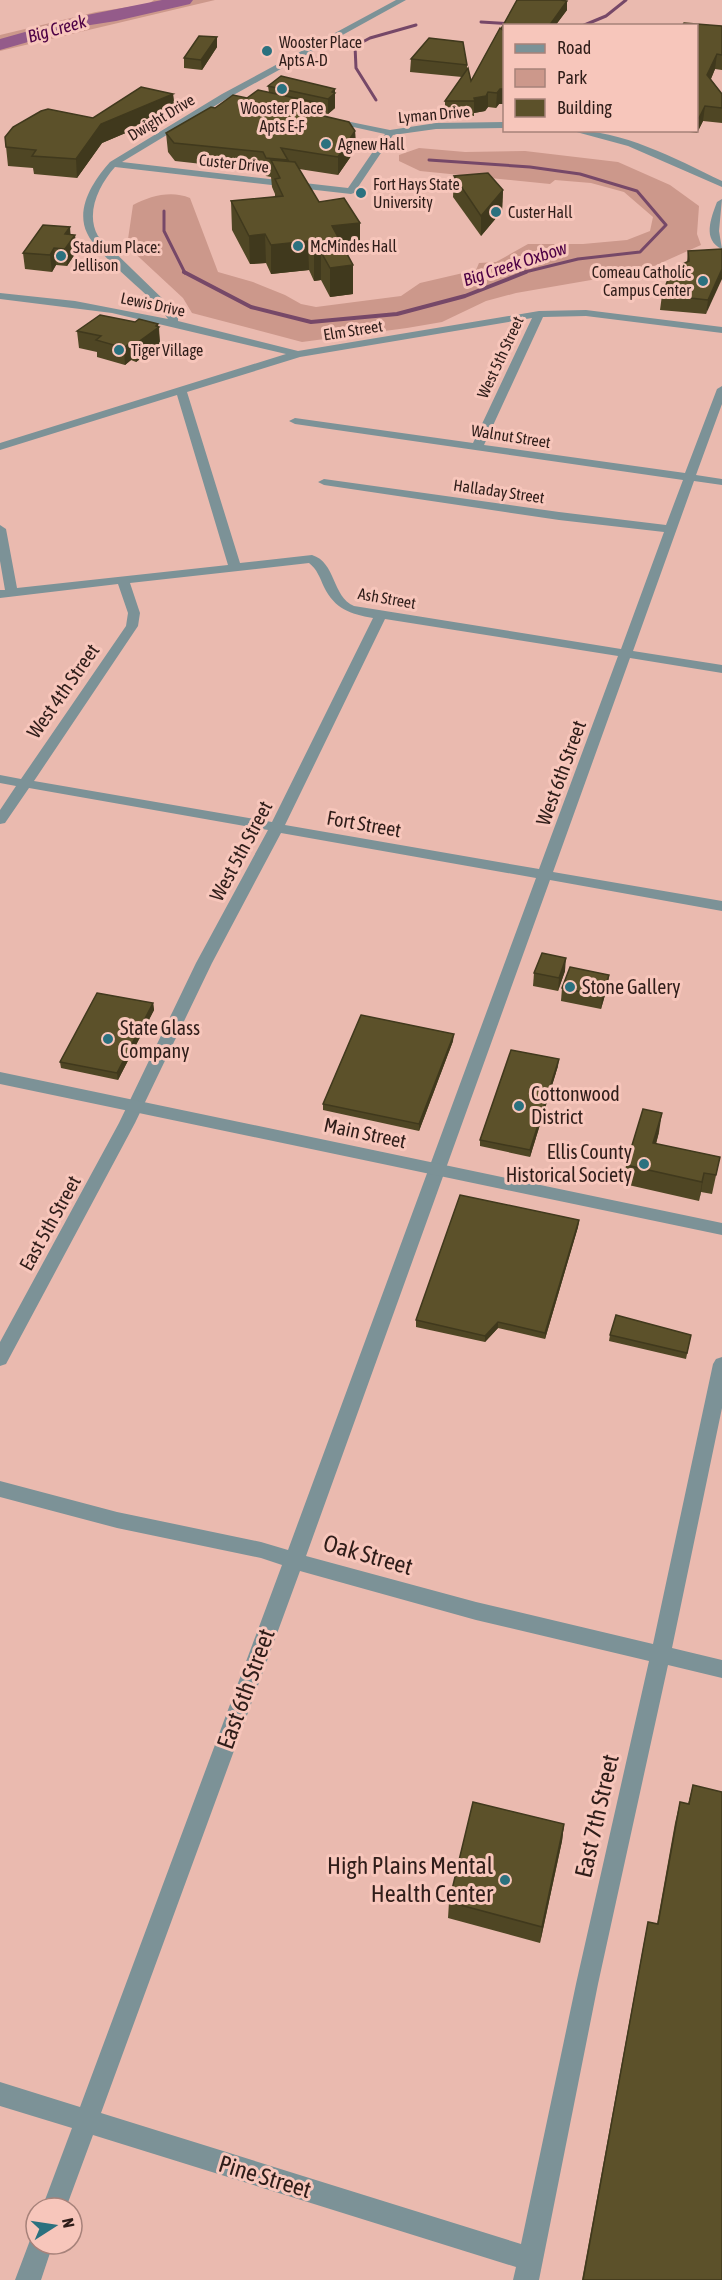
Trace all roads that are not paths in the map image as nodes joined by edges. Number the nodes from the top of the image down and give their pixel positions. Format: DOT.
graph roads {
  1 [pos="402,0"];
  2 [pos="225,96"];
  3 [pos="237,99"];
  4 [pos="314,116"];
  5 [pos="503,126"];
  6 [pos="583,132"];
  7 [pos="390,133"];
  8 [pos="113,164"];
  9 [pos="722,184"];
  10 [pos="722,202"];
  11 [pos="722,246"];
  12 [pos="0,296"];
  13 [pos="539,314"];
  14 [pos="173,324"];
  15 [pos="722,330"];
  16 [pos="297,354"];
  17 [pos="722,389"];
  18 [pos="181,391"];
  19 [pos="295,420"];
  20 [pos="0,447"];
  21 [pos="477,447"];
  22 [pos="690,477"];
  23 [pos="324,482"];
  24 [pos="722,482"];
  25 [pos="0,529"];
  26 [pos="670,529"];
  27 [pos="235,567"];
  28 [pos="123,580"];
  29 [pos="6,593"];
  30 [pos="381,615"];
  31 [pos="625,652"];
  32 [pos="722,669"];
  33 [pos="0,780"];
  34 [pos="22,783"];
  35 [pos="0,820"];
  36 [pos="276,827"];
  37 [pos="544,875"];
  38 [pos="722,906"];
  39 [pos="0,1078"];
  40 [pos="135,1106"];
  41 [pos="436,1170"];
  42 [pos="722,1229"];
  43 [pos="0,1359"];
  44 [pos="722,1364"];
  45 [pos="0,1488"];
  46 [pos="294,1560"];
  47 [pos="660,1653"];
  48 [pos="722,1669"];
  49 [pos="0,2094"];
  50 [pos="87,2121"];
  51 [pos="59,2196"];
  52 [pos="37,2256"];
  53 [pos="528,2270"];
  54 [pos="28,2280"];
  1 -- 2 [label="street, Dwight Drive"];
  2 -- 3 [label="street"];
  2 -- 8 [label="street, Dwight Drive"];
  4 -- 7 [label="street, Lyman Drive"];
  5 -- 7 [label="street, Lyman Drive"];
  6 -- 9 [label="street"];
  7 -- 8 [label="street, Custer Drive"];
  8 -- 14 [label="street, Dwight Drive"];
  10 -- 11 [label="street"];
  12 -- 14 [label="street, Lewis Drive"];
  13 -- 15 [label="street, Elm Street"];
  13 -- 16 [label="street, Elm Street"];
  13 -- 21 [label="street, West 5th Street"];
  14 -- 16 [label="street, Lewis Drive"];
  16 -- 18 [label="street, Elm Street"];
  17 -- 22 [label="street, West 6th Street"];
  18 -- 20 [label="street, Elm Street"];
  18 -- 27 [label="street"];
  19 -- 21 [label="street, Walnut Street"];
  21 -- 22 [label="street, Walnut Street"];
  22 -- 24 [label="street, Walnut Street"];
  22 -- 26 [label="street, West 6th Street"];
  23 -- 26 [label="street, Halladay Street"];
  25 -- 29 [label="street"];
  26 -- 31 [label="street, West 6th Street"];
  27 -- 28 [label="street, Ash Street"];
  27 -- 30 [label="street, Ash Street"];
  28 -- 29 [label="street, Ash Street"];
  28 -- 34 [label="street, West 4th Street"];
  30 -- 31 [label="street, Ash Street"];
  30 -- 36 [label="street, West 5th Street"];
  31 -- 32 [label="street, Ash Street"];
  31 -- 37 [label="street, West 6th Street"];
  33 -- 34 [label="street, Fort Street"];
  34 -- 35 [label="street, West 4th Street"];
  34 -- 36 [label="street, Fort Street"];
  36 -- 37 [label="street, Fort Street"];
  36 -- 40 [label="street, West 5th Street"];
  37 -- 38 [label="street, Fort Street"];
  37 -- 41 [label="street, West 6th Street"];
  39 -- 40 [label="street, Main Street"];
  40 -- 41 [label="street, Main Street"];
  40 -- 43 [label="street, East 5th Street"];
  41 -- 42 [label="street, Main Street"];
  41 -- 46 [label="street, East 6th Street"];
  44 -- 47 [label="street, East 7th Street"];
  45 -- 46 [label="street, Oak Street"];
  46 -- 47 [label="street, Oak Street"];
  46 -- 50 [label="street, East 6th Street"];
  47 -- 48 [label="street, Oak Street"];
  47 -- 53 [label="street, East 7th Street"];
  49 -- 50 [label="street, Pine Street"];
  50 -- 51 [label="street, East 6th Street"];
  50 -- 53 [label="street, Pine Street"];
  52 -- 54 [label="street"];
}
